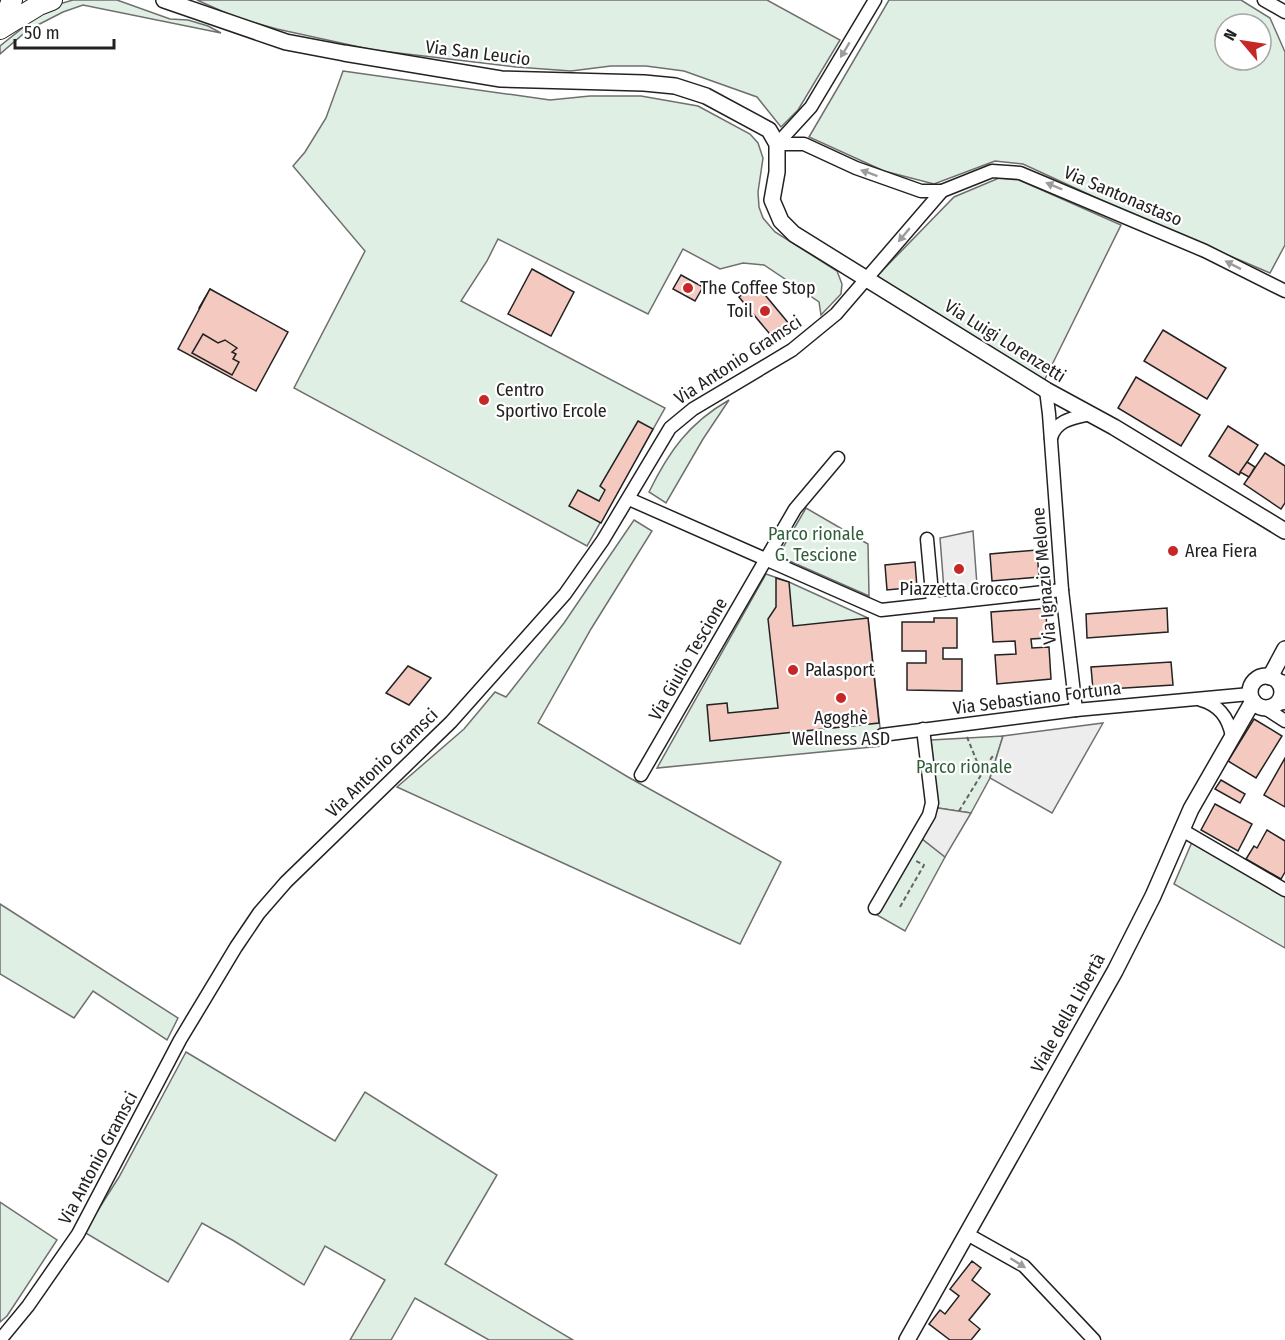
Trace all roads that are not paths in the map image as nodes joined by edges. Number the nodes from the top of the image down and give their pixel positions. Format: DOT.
graph roads {
  1 [pos="12,0"];
  2 [pos="164,0"];
  3 [pos="875,0"];
  4 [pos="1264,0"];
  5 [pos="44,2"];
  6 [pos="1285,12"];
  7 [pos="0,29"];
  8 [pos="777,144"];
  9 [pos="942,191"];
  10 [pos="867,280"];
  11 [pos="1285,291"];
  12 [pos="1046,390"];
  13 [pos="1090,414"];
  14 [pos="1050,439"];
  15 [pos="838,458"];
  16 [pos="629,499"];
  17 [pos="1283,532"];
  18 [pos="927,539"];
  19 [pos="766,561"];
  20 [pos="1062,590"];
  21 [pos="933,604"];
  22 [pos="1284,657"];
  23 [pos="1277,680"];
  24 [pos="1196,699"];
  25 [pos="1266,702"];
  26 [pos="1076,710"];
  27 [pos="1285,721"];
  28 [pos="923,729"];
  29 [pos="882,735"];
  30 [pos="1232,736"];
  31 [pos="641,775"];
  32 [pos="1182,830"];
  33 [pos="1285,890"];
  34 [pos="875,908"];
  35 [pos="967,1234"];
  36 [pos="0,1340"];
  37 [pos="908,1340"];
  38 [pos="1094,1340"];
  1 -- 7 [label="highway"];
  2 -- 8 [label="street, Via San Leucio"];
  3 -- 8 [label="street, one-way"];
  4 -- 6 [label="street"];
  5 -- 7 [label="highway"];
  9 -- 8 [label="street, Via Santonastaso, one-way"];
  8 -- 10 [label="street, Via Luigi Lorenzetti"];
  9 -- 10 [label="street, Via Santonastaso, one-way"];
  11 -- 9 [label="street, Via Santonastaso, one-way"];
  10 -- 12 [label="street, Via Luigi Lorenzetti"];
  10 -- 16 [label="street, Via Antonio Gramsci"];
  12 -- 13 [label="street, Via Luigi Lorenzetti"];
  12 -- 14 [label="street, Via Ignazio Melone"];
  13 -- 14 [label="street"];
  13 -- 17 [label="street, Via Luigi Lorenzetti"];
  14 -- 20 [label="street, Via Ignazio Melone"];
  15 -- 19 [label="street, Via Giulio Tescione"];
  16 -- 19 [label="street"];
  16 -- 36 [label="street, Via Antonio Gramsci"];
  18 -- 21 [label="street"];
  19 -- 21 [label="street"];
  19 -- 31 [label="street, Via Giulio Tescione"];
  20 -- 21 [label="street"];
  20 -- 26 [label="street, Via Ignazio Melone"];
  22 -- 23 [label="street, Viale della Libertà"];
  23 -- 25 [label="street, Viale della Libertà"];
  23 -- 25 [label="street, Viale della Libertà"];
  24 -- 25 [label="street, Via Sebastiano Fortuna"];
  24 -- 26 [label="street, Via Sebastiano Fortuna"];
  24 -- 30 [label="street"];
  25 -- 27 [label="street"];
  25 -- 30 [label="street, Viale della Libertà"];
  26 -- 28 [label="street, Via Sebastiano Fortuna"];
  28 -- 29 [label="street, Via Sebastiano Fortuna"];
  28 -- 34 [label="street"];
  30 -- 32 [label="street, Viale della Libertà"];
  32 -- 33 [label="street"];
  32 -- 35 [label="street, Viale della Libertà"];
  35 -- 37 [label="street, Viale della Libertà"];
  35 -- 38 [label="street, one-way"];
}
